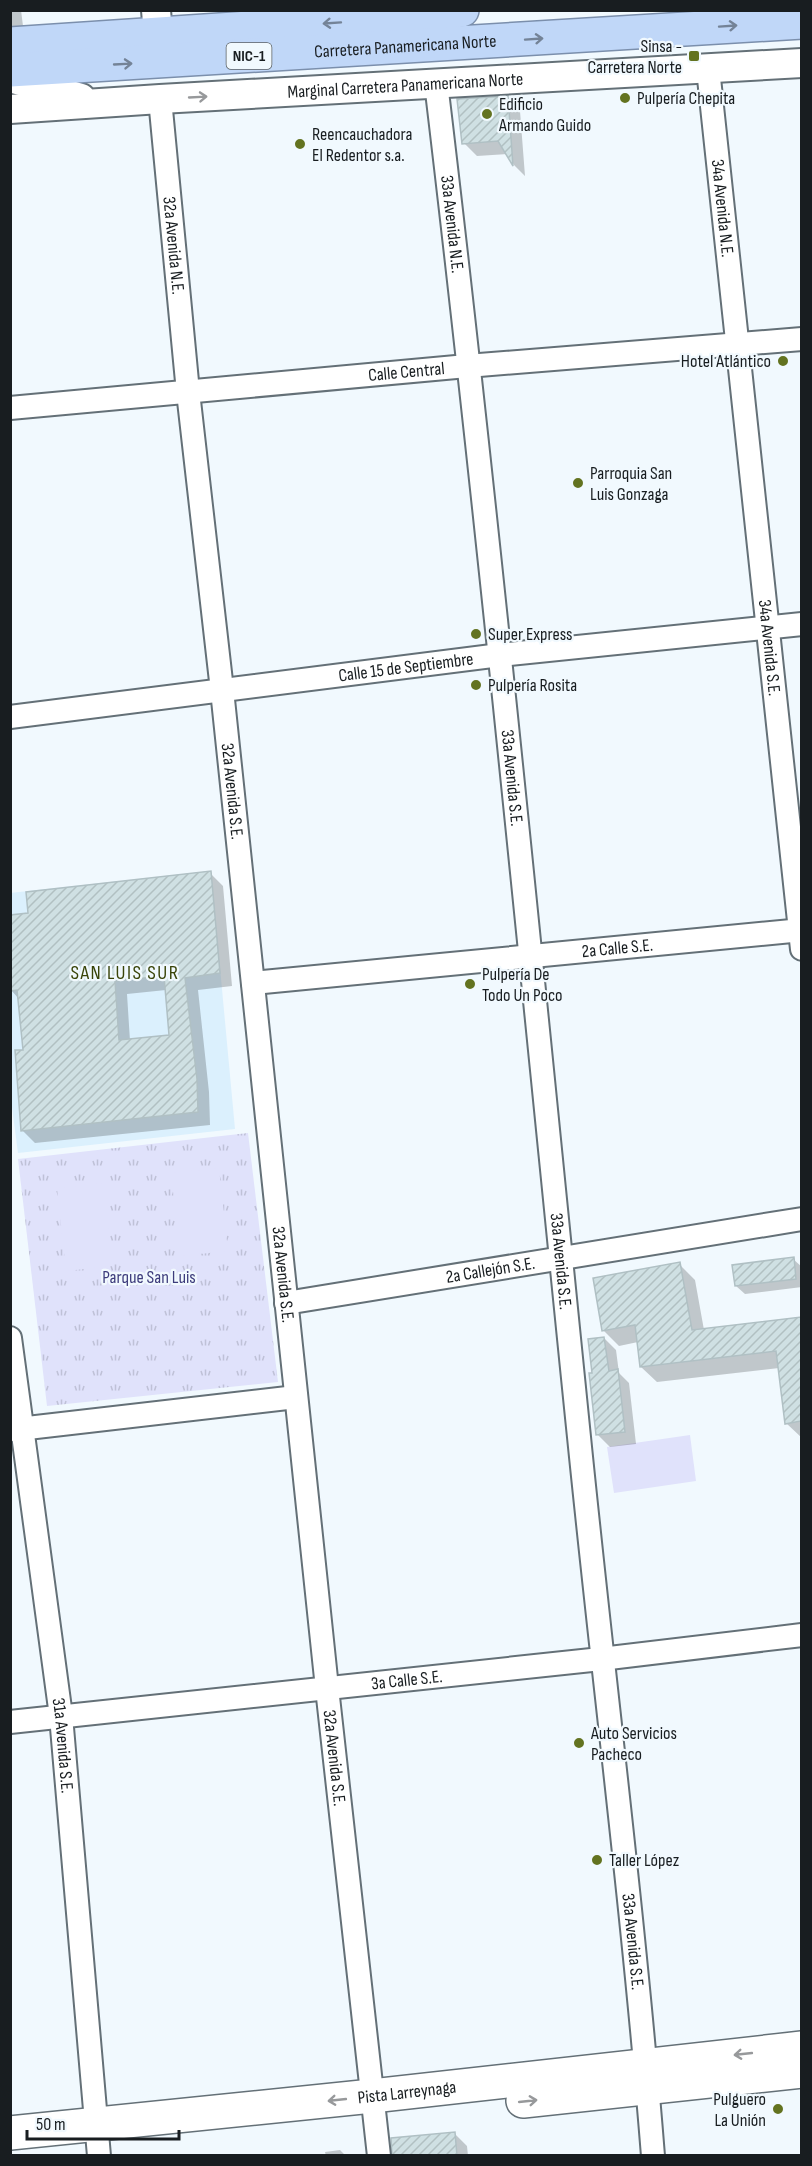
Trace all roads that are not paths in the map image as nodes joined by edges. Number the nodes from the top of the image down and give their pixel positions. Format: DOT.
graph roads {
  1 [pos="444,12"];
  2 [pos="801,22"];
  3 [pos="157,23"];
  4 [pos="10,44"];
  5 [pos="801,63"];
  6 [pos="708,69"];
  7 [pos="10,70"];
  8 [pos="10,78"];
  9 [pos="436,83"];
  10 [pos="160,99"];
  11 [pos="98,103"];
  12 [pos="10,110"];
  13 [pos="801,339"];
  14 [pos="739,345"];
  15 [pos="467,366"];
  16 [pos="188,392"];
  17 [pos="10,408"];
  18 [pos="801,624"];
  19 [pos="768,627"];
  20 [pos="500,655"];
  21 [pos="222,690"];
  22 [pos="10,717"];
  23 [pos="801,936"];
  24 [pos="530,957"];
  25 [pos="253,982"];
  26 [pos="801,1219"];
  27 [pos="561,1258"];
  28 [pos="286,1303"];
  29 [pos="10,1338"];
  30 [pos="296,1397"];
  31 [pos="17,1430"];
  32 [pos="801,1635"];
  33 [pos="601,1659"];
  34 [pos="327,1688"];
  35 [pos="61,1716"];
  36 [pos="10,1722"];
  37 [pos="801,2048"];
  38 [pos="801,2071"];
  39 [pos="647,2076"];
  40 [pos="374,2107"];
  41 [pos="10,2133"];
  42 [pos="97,2142"];
  43 [pos="10,2154"];
  44 [pos="379,2156"];
  45 [pos="653,2156"];
  1 -- 3 [label="highway, Carretera Panamericana Norte / NIC-1, one-way"];
  7 -- 2 [label="highway, Carretera Panamericana Norte / NIC-1, one-way"];
  3 -- 4 [label="highway, Carretera Panamericana Norte / NIC-1"];
  5 -- 6 [label="street, Marginal Carretera Panamericana Norte"];
  6 -- 9 [label="street, Marginal Carretera Panamericana Norte"];
  6 -- 14 [label="street, 34a Avenida N.E."];
  8 -- 11 [label="street"];
  10 -- 9 [label="street, Marginal Carretera Panamericana Norte, one-way"];
  9 -- 15 [label="street, 33a Avenida N.E."];
  10 -- 11 [label="street, Marginal Carretera Panamericana Norte"];
  10 -- 16 [label="street, 32a Avenida N.E."];
  11 -- 12 [label="street, Marginal Carretera Panamericana Norte"];
  13 -- 14 [label="street, Calle Central"];
  14 -- 15 [label="street, Calle Central"];
  14 -- 19 [label="street, 34a Avenida S.E."];
  15 -- 16 [label="street, Calle Central"];
  15 -- 20 [label="street, 33a Avenida S.E."];
  16 -- 17 [label="street, Calle Central"];
  16 -- 21 [label="street, 32a Avenida S.E."];
  18 -- 19 [label="street, Calle 15 de Septiembre"];
  19 -- 20 [label="street, Calle 15 de Septiembre"];
  19 -- 23 [label="street, 34a Avenida S.E."];
  20 -- 21 [label="street, Calle 15 de Septiembre"];
  20 -- 24 [label="street, 33a Avenida S.E."];
  21 -- 22 [label="street, Calle 15 de Septiembre"];
  21 -- 25 [label="street, 32a Avenida S.E."];
  23 -- 24 [label="street, 2a Calle S.E."];
  24 -- 25 [label="street, 2a Calle S.E."];
  24 -- 27 [label="street, 33a Avenida S.E."];
  25 -- 28 [label="street, 32a Avenida S.E."];
  26 -- 27 [label="street, 2a Callejón S.E."];
  27 -- 28 [label="street, 2a Callejón S.E."];
  27 -- 33 [label="street, 33a Avenida S.E."];
  28 -- 30 [label="street, 32a Avenida S.E."];
  29 -- 31 [label="street, 31a Avenida S.E."];
  30 -- 31 [label="street"];
  30 -- 34 [label="street, 32a Avenida S.E."];
  31 -- 35 [label="street, 31a Avenida S.E."];
  32 -- 33 [label="street, 3a Calle S.E."];
  33 -- 34 [label="street, 3a Calle S.E."];
  33 -- 39 [label="street, 33a Avenida S.E."];
  34 -- 35 [label="street, 3a Calle S.E."];
  34 -- 40 [label="street, 32a Avenida S.E."];
  35 -- 36 [label="street, 3a Calle S.E."];
  35 -- 42 [label="street, 31a Avenida S.E."];
  37 -- 39 [label="main road, Pista Larreynaga, one-way"];
  38 -- 39 [label="main road, Pista Larreynaga"];
  39 -- 40 [label="main road, Pista Larreynaga"];
  39 -- 45 [label="street, 33a Avenida S.E."];
  40 -- 42 [label="main road, Pista Larreynaga"];
  40 -- 44 [label="street, 32a Avenida S.E."];
  41 -- 42 [label="main road, Pista Larreynaga"];
  42 -- 43 [label="main road, Pista Larreynaga"];
}
